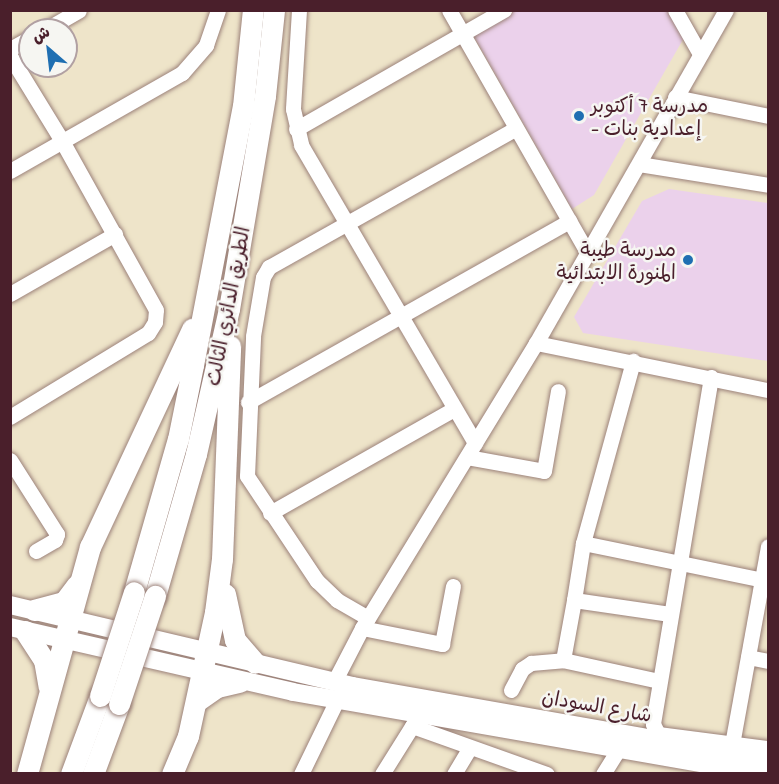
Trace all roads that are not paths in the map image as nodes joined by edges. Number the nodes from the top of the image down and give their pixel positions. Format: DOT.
graph roads {
  1 [pos="79,10"];
  2 [pos="218,10"];
  3 [pos="253,10"];
  4 [pos="274,10"];
  5 [pos="299,10"];
  6 [pos="449,10"];
  7 [pos="504,10"];
  8 [pos="675,10"];
  9 [pos="726,10"];
  10 [pos="65,18"];
  11 [pos="463,34"];
  12 [pos="700,54"];
  13 [pos="10,56"];
  14 [pos="675,97"];
  15 [pos="768,116"];
  16 [pos="296,129"];
  17 [pos="515,129"];
  18 [pos="62,141"];
  19 [pos="639,164"];
  20 [pos="10,171"];
  21 [pos="768,185"];
  22 [pos="569,221"];
  23 [pos="345,224"];
  24 [pos="115,234"];
  25 [pos="587,252"];
  26 [pos="10,294"];
  27 [pos="204,301"];
  28 [pos="229,309"];
  29 [pos="400,318"];
  30 [pos="536,343"];
  31 [pos="633,361"];
  32 [pos="711,377"];
  33 [pos="768,390"];
  34 [pos="558,392"];
  35 [pos="248,402"];
  36 [pos="454,409"];
  37 [pos="10,417"];
  38 [pos="475,443"];
  39 [pos="466,457"];
  40 [pos="10,460"];
  41 [pos="270,513"];
  42 [pos="583,543"];
  43 [pos="768,546"];
  44 [pos="36,551"];
  45 [pos="222,559"];
  46 [pos="679,561"];
  47 [pos="81,579"];
  48 [pos="766,581"];
  49 [pos="453,586"];
  50 [pos="574,600"];
  51 [pos="10,605"];
  52 [pos="34,610"];
  53 [pos="670,614"];
  54 [pos="69,617"];
  55 [pos="365,623"];
  56 [pos="18,629"];
  57 [pos="64,642"];
  58 [pos="209,652"];
  59 [pos="748,657"];
  60 [pos="563,660"];
  61 [pos="768,661"];
  62 [pos="255,663"];
  63 [pos="204,674"];
  64 [pos="659,681"];
  65 [pos="239,682"];
  66 [pos="334,682"];
  67 [pos="50,689"];
  68 [pos="511,690"];
  69 [pos="110,700"];
  70 [pos="337,700"];
  71 [pos="197,701"];
  72 [pos="416,703"];
  73 [pos="510,720"];
  74 [pos="470,747"];
  75 [pos="731,747"];
  76 [pos="619,748"];
  77 [pos="768,748"];
  78 [pos="680,766"];
  79 [pos="762,770"];
  80 [pos="538,772"];
  81 [pos="27,774"];
  82 [pos="71,774"];
  83 [pos="93,774"];
  84 [pos="172,774"];
  85 [pos="301,774"];
  86 [pos="382,774"];
  87 [pos="454,774"];
  88 [pos="603,774"];
  1 -- 10 [label="street"];
  2 -- 18 [label="street"];
  3 -- 27 [label="highway, الطريق الدائري الثالث"];
  4 -- 28 [label="highway, الطريق الدائري الثالث"];
  5 -- 16 [label="street"];
  6 -- 11 [label="street"];
  7 -- 11 [label="street"];
  8 -- 12 [label="street"];
  9 -- 12 [label="street"];
  11 -- 16 [label="street"];
  11 -- 17 [label="street"];
  12 -- 14 [label="street"];
  13 -- 18 [label="street"];
  14 -- 15 [label="street"];
  14 -- 19 [label="street"];
  16 -- 23 [label="street"];
  17 -- 22 [label="street"];
  17 -- 23 [label="street"];
  18 -- 20 [label="street"];
  18 -- 24 [label="street"];
  19 -- 21 [label="street"];
  19 -- 25 [label="street"];
  22 -- 25 [label="street"];
  22 -- 29 [label="street"];
  23 -- 29 [label="street"];
  23 -- 35 [label="street"];
  24 -- 26 [label="street"];
  24 -- 37 [label="street"];
  25 -- 30 [label="street"];
  27 -- 47 [label="highway"];
  27 -- 69 [label="highway, الطريق الدائري الثالث, bridge"];
  28 -- 45 [label="highway"];
  28 -- 69 [label="highway, الطريق الدائري الثالث, bridge"];
  29 -- 35 [label="street"];
  29 -- 36 [label="street"];
  30 -- 31 [label="street"];
  30 -- 38 [label="street"];
  31 -- 32 [label="street"];
  31 -- 42 [label="street"];
  32 -- 33 [label="street"];
  32 -- 46 [label="street"];
  34 -- 39 [label="street"];
  35 -- 41 [label="street"];
  36 -- 38 [label="street"];
  36 -- 41 [label="street"];
  38 -- 39 [label="street"];
  39 -- 55 [label="street"];
  40 -- 44 [label="street"];
  41 -- 55 [label="street"];
  42 -- 46 [label="street"];
  42 -- 50 [label="street"];
  43 -- 48 [label="street"];
  45 -- 58 [label="highway"];
  45 -- 62 [label="highway"];
  46 -- 48 [label="street"];
  46 -- 53 [label="street"];
  47 -- 52 [label="highway"];
  47 -- 54 [label="highway"];
  48 -- 59 [label="street"];
  49 -- 55 [label="street"];
  50 -- 53 [label="street"];
  50 -- 60 [label="street"];
  51 -- 52 [label="main road"];
  52 -- 54 [label="main road"];
  53 -- 64 [label="street"];
  54 -- 57 [label="highway"];
  54 -- 58 [label="main road"];
  55 -- 66 [label="street"];
  56 -- 57 [label="main road"];
  56 -- 67 [label="highway"];
  57 -- 63 [label="main road"];
  57 -- 67 [label="highway"];
  58 -- 62 [label="main road"];
  58 -- 63 [label="highway"];
  59 -- 61 [label="street"];
  59 -- 75 [label="street"];
  60 -- 64 [label="street"];
  60 -- 68 [label="street"];
  62 -- 66 [label="main road"];
  63 -- 65 [label="main road"];
  63 -- 71 [label="highway"];
  64 -- 75 [label="street"];
  65 -- 70 [label="main road"];
  65 -- 71 [label="highway"];
  66 -- 72 [label="main road"];
  67 -- 81 [label="highway"];
  69 -- 82 [label="highway"];
  69 -- 83 [label="highway"];
  70 -- 72 [label="main road"];
  70 -- 85 [label="street"];
  71 -- 84 [label="highway"];
  72 -- 73 [label="main road, شارع السودان"];
  73 -- 75 [label="main road, شارع السودان"];
  73 -- 76 [label="main road, شارع السودان"];
  74 -- 80 [label="street"];
  74 -- 86 [label="street"];
  74 -- 87 [label="street"];
  75 -- 77 [label="street"];
  75 -- 79 [label="main road, شارع السودان"];
  76 -- 78 [label="main road, شارع السودان"];
  76 -- 88 [label="street"];
  78 -- 79 [label="main road, شارع السودان"];
}
